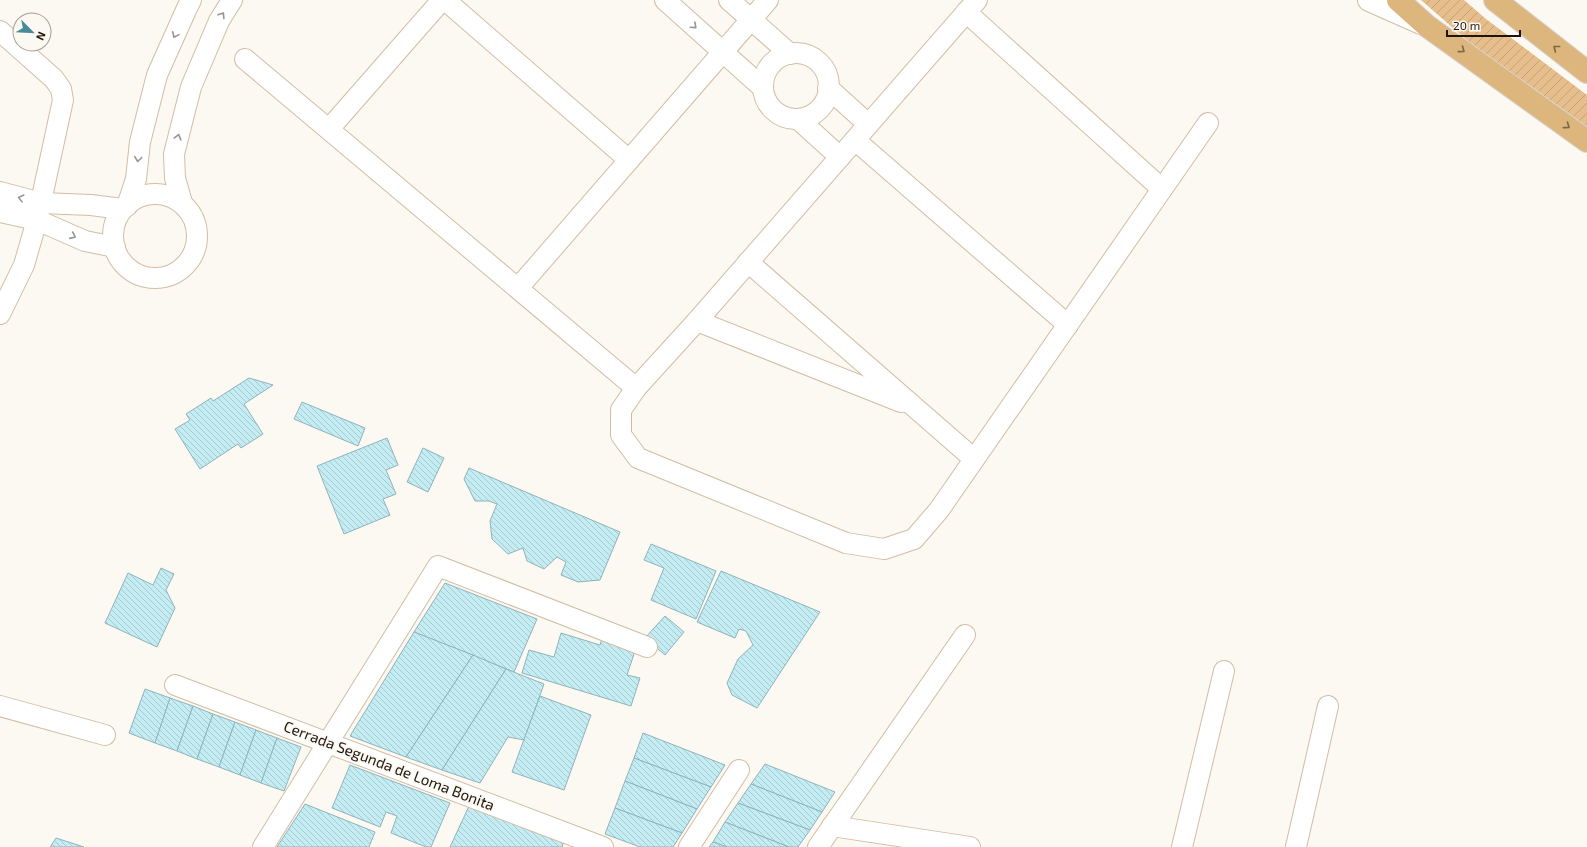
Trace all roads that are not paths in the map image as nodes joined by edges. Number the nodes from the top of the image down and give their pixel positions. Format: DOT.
graph roads {
  1 [pos="191,0"];
  2 [pos="232,0"];
  3 [pos="443,0"];
  4 [pos="664,0"];
  5 [pos="729,0"];
  6 [pos="768,0"];
  7 [pos="1369,0"];
  8 [pos="1398,0"];
  9 [pos="1495,0"];
  10 [pos="971,6"];
  11 [pos="751,20"];
  12 [pos="1427,26"];
  13 [pos="0,31"];
  14 [pos="723,52"];
  15 [pos="790,54"];
  16 [pos="245,59"];
  17 [pos="1587,72"];
  18 [pos="763,88"];
  19 [pos="828,88"];
  20 [pos="798,119"];
  21 [pos="1208,123"];
  22 [pos="868,124"];
  23 [pos="329,130"];
  24 [pos="855,140"];
  25 [pos="1587,141"];
  26 [pos="840,156"];
  27 [pos="629,160"];
  28 [pos="1162,189"];
  29 [pos="0,192"];
  30 [pos="182,203"];
  31 [pos="124,208"];
  32 [pos="39,211"];
  33 [pos="0,212"];
  34 [pos="115,248"];
  35 [pos="748,262"];
  36 [pos="518,288"];
  37 [pos="0,314"];
  38 [pos="697,321"];
  39 [pos="1068,325"];
  40 [pos="636,388"];
  41 [pos="916,408"];
  42 [pos="974,459"];
  43 [pos="964,635"];
  44 [pos="647,647"];
  45 [pos="1224,671"];
  46 [pos="175,685"];
  47 [pos="0,706"];
  48 [pos="1328,706"];
  49 [pos="105,735"];
  50 [pos="328,743"];
  51 [pos="739,770"];
  52 [pos="832,826"];
  53 [pos="263,847"];
  54 [pos="603,847"];
  55 [pos="689,847"];
  56 [pos="818,847"];
  57 [pos="970,847"];
  58 [pos="1182,847"];
  59 [pos="1296,847"];
  1 -- 31 [label="street, one-way"];
  30 -- 2 [label="street, one-way"];
  3 -- 23 [label="street"];
  3 -- 27 [label="street"];
  4 -- 14 [label="street, one-way"];
  5 -- 11 [label="street"];
  6 -- 11 [label="street"];
  7 -- 12 [label="street"];
  8 -- 12 [label="main road"];
  17 -- 9 [label="main road, one-way"];
  10 -- 22 [label="street"];
  10 -- 28 [label="street"];
  11 -- 14 [label="street"];
  11 -- 15 [label="street"];
  12 -- 25 [label="main road, one-way"];
  13 -- 32 [label="street"];
  14 -- 18 [label="street"];
  14 -- 27 [label="street"];
  15 -- 18 [label="street"];
  15 -- 19 [label="street"];
  16 -- 23 [label="street"];
  18 -- 20 [label="street"];
  19 -- 20 [label="street"];
  19 -- 22 [label="street"];
  20 -- 26 [label="street"];
  21 -- 28 [label="street"];
  22 -- 24 [label="street"];
  23 -- 36 [label="street"];
  24 -- 26 [label="street"];
  24 -- 39 [label="street"];
  26 -- 35 [label="street"];
  27 -- 36 [label="street"];
  28 -- 39 [label="street"];
  32 -- 29 [label="street, one-way"];
  30 -- 31 [label="street"];
  30 -- 34 [label="street"];
  31 -- 32 [label="street"];
  31 -- 34 [label="street"];
  32 -- 33 [label="street"];
  32 -- 34 [label="street, one-way"];
  32 -- 37 [label="street"];
  35 -- 38 [label="street"];
  35 -- 41 [label="street"];
  36 -- 40 [label="street"];
  38 -- 40 [label="street"];
  38 -- 41 [label="street"];
  39 -- 42 [label="street"];
  40 -- 42 [label="street"];
  41 -- 42 [label="street"];
  43 -- 52 [label="street"];
  44 -- 50 [label="street"];
  45 -- 58 [label="street"];
  46 -- 50 [label="street, Cerrada Segunda de Loma Bonita"];
  47 -- 49 [label="street"];
  48 -- 59 [label="street"];
  50 -- 53 [label="street"];
  50 -- 54 [label="street, Cerrada Segunda de Loma Bonita"];
  51 -- 55 [label="street"];
  52 -- 56 [label="street"];
  52 -- 57 [label="street"];
}
